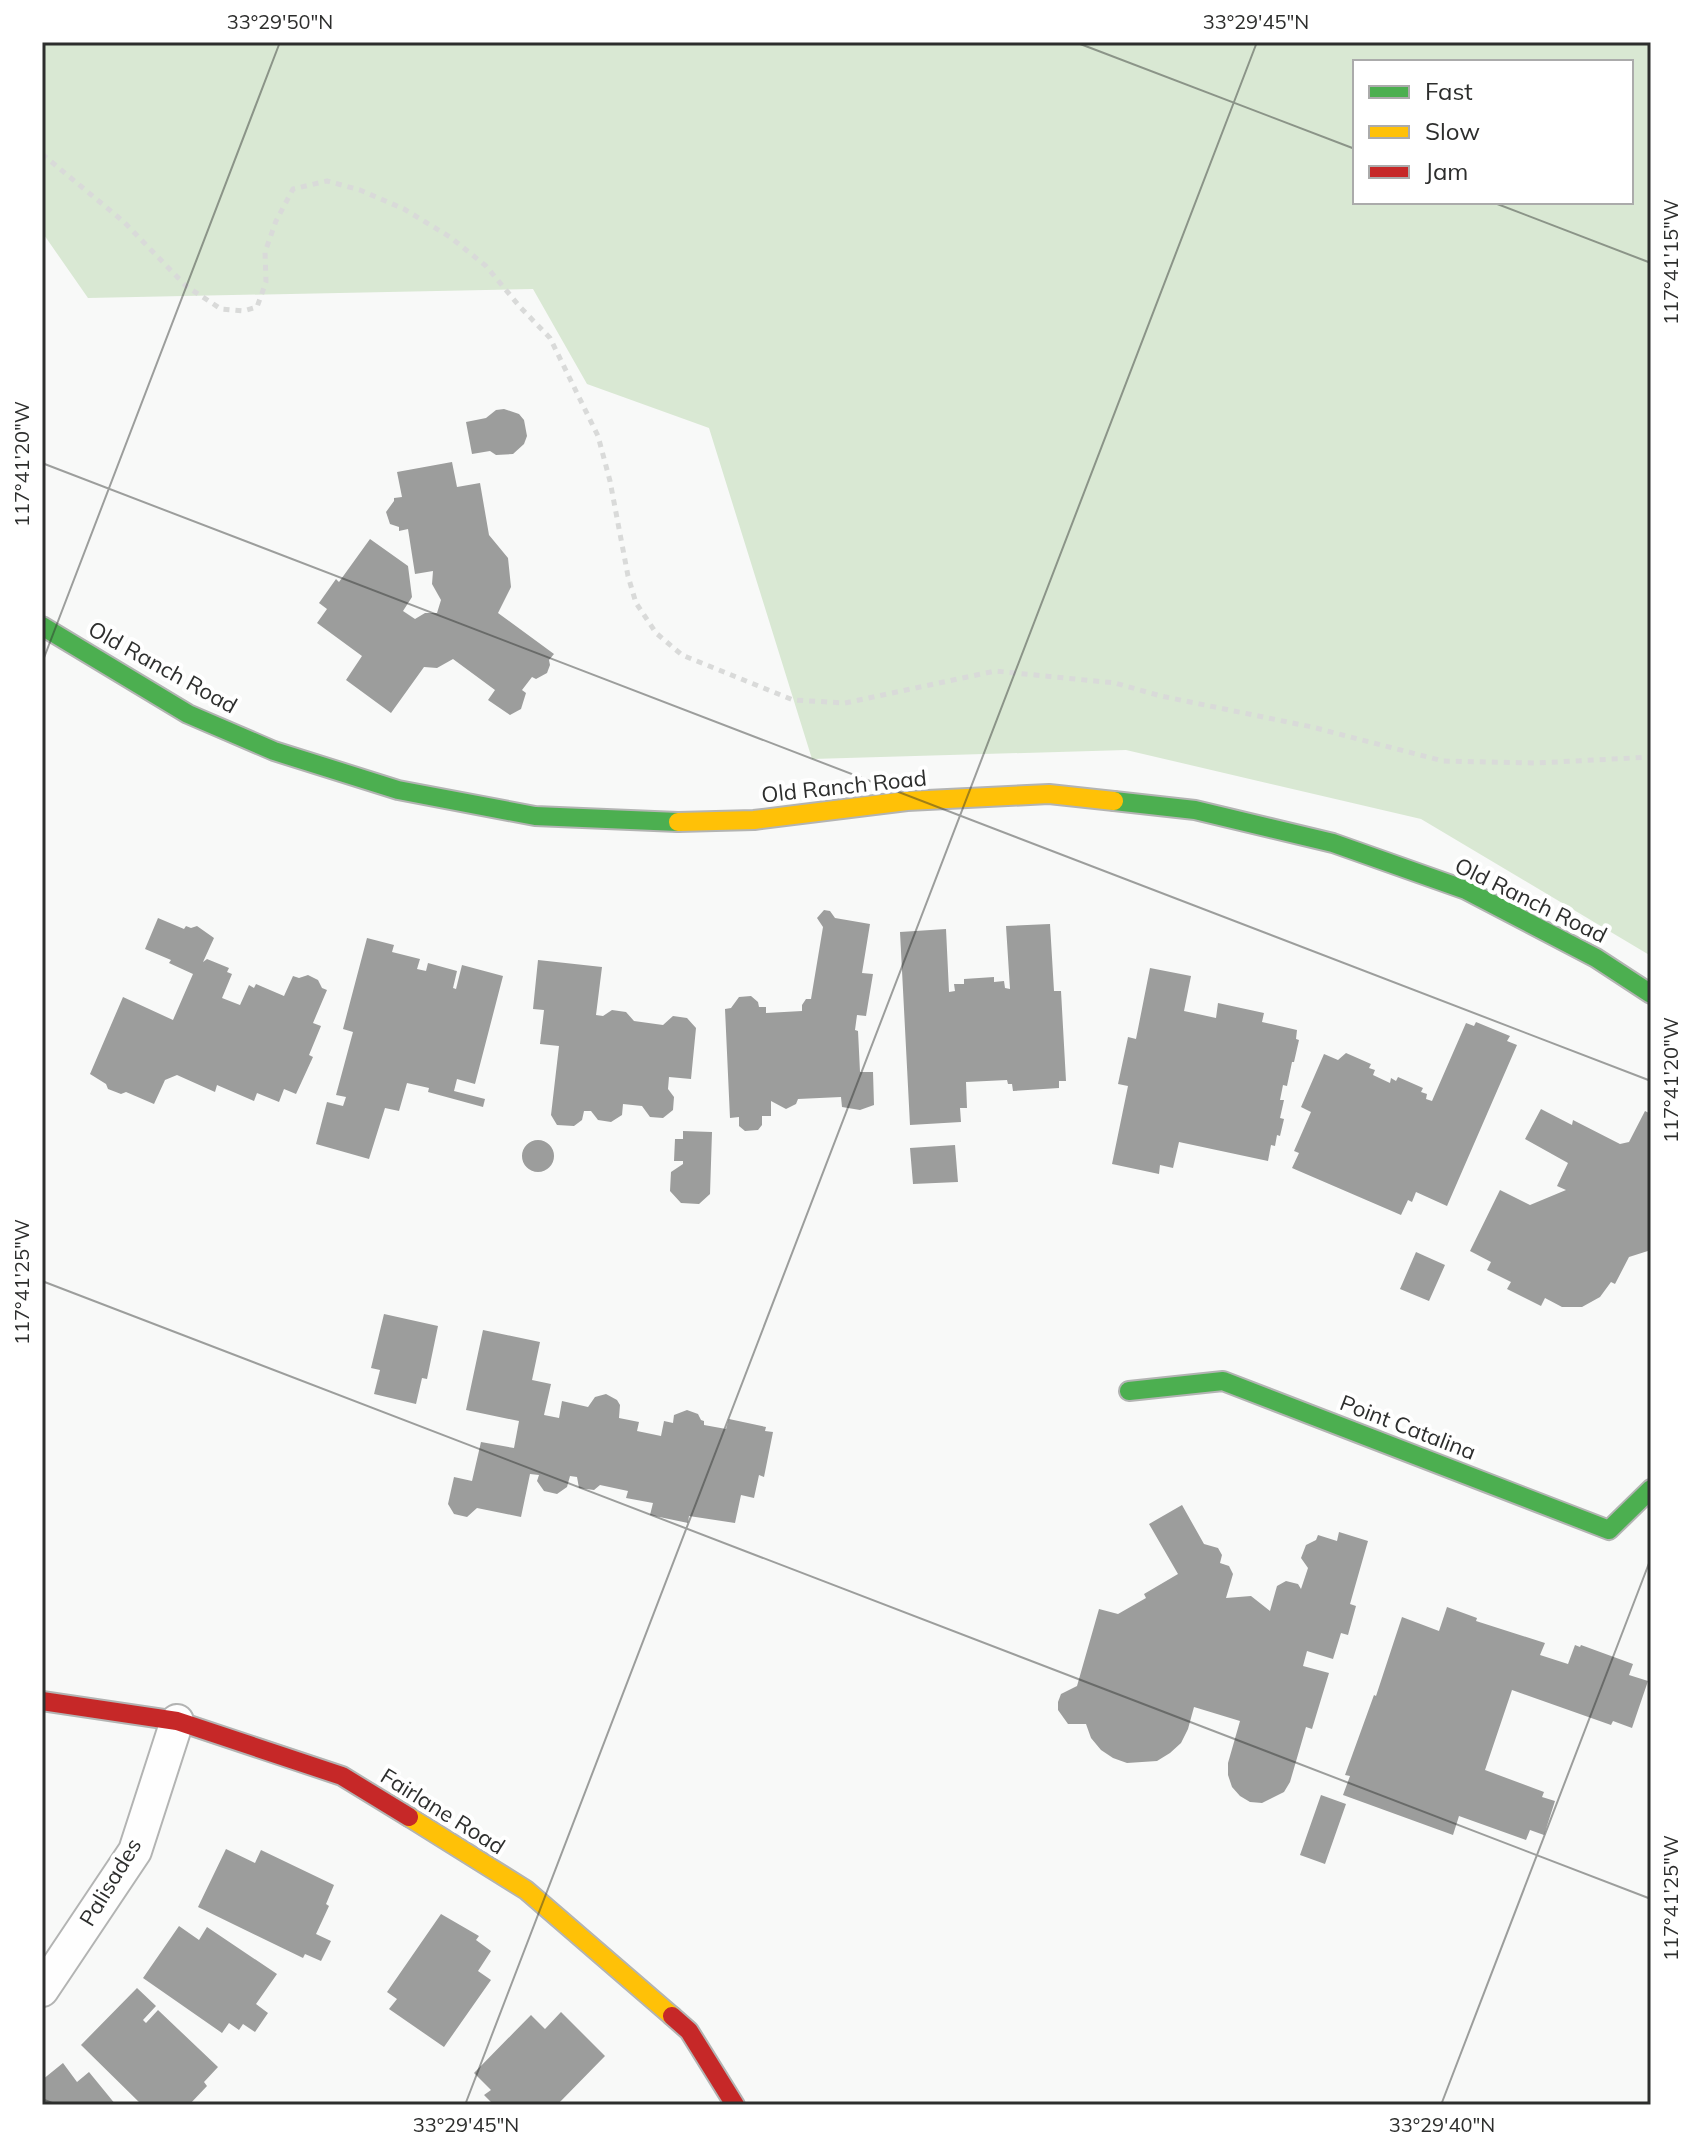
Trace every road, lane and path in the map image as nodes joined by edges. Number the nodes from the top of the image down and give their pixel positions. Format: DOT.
graph roads {
  1 [pos="42,154"];
  2 [pos="42,626"];
  3 [pos="1651,757"];
  4 [pos="1651,994"];
  5 [pos="1129,1391"];
  6 [pos="1651,1489"];
  7 [pos="42,1701"];
  8 [pos="177,1721"];
  9 [pos="42,1990"];
  10 [pos="735,2105"];
  1 -- 3 [label="path"];
  2 -- 4 [label="street, Old Ranch Road"];
  5 -- 6 [label="street, Point Catalina"];
  7 -- 8 [label="street, Fairlane Road"];
  8 -- 9 [label="street, Palisades"];
  8 -- 10 [label="street, Fairlane Road"];
}
